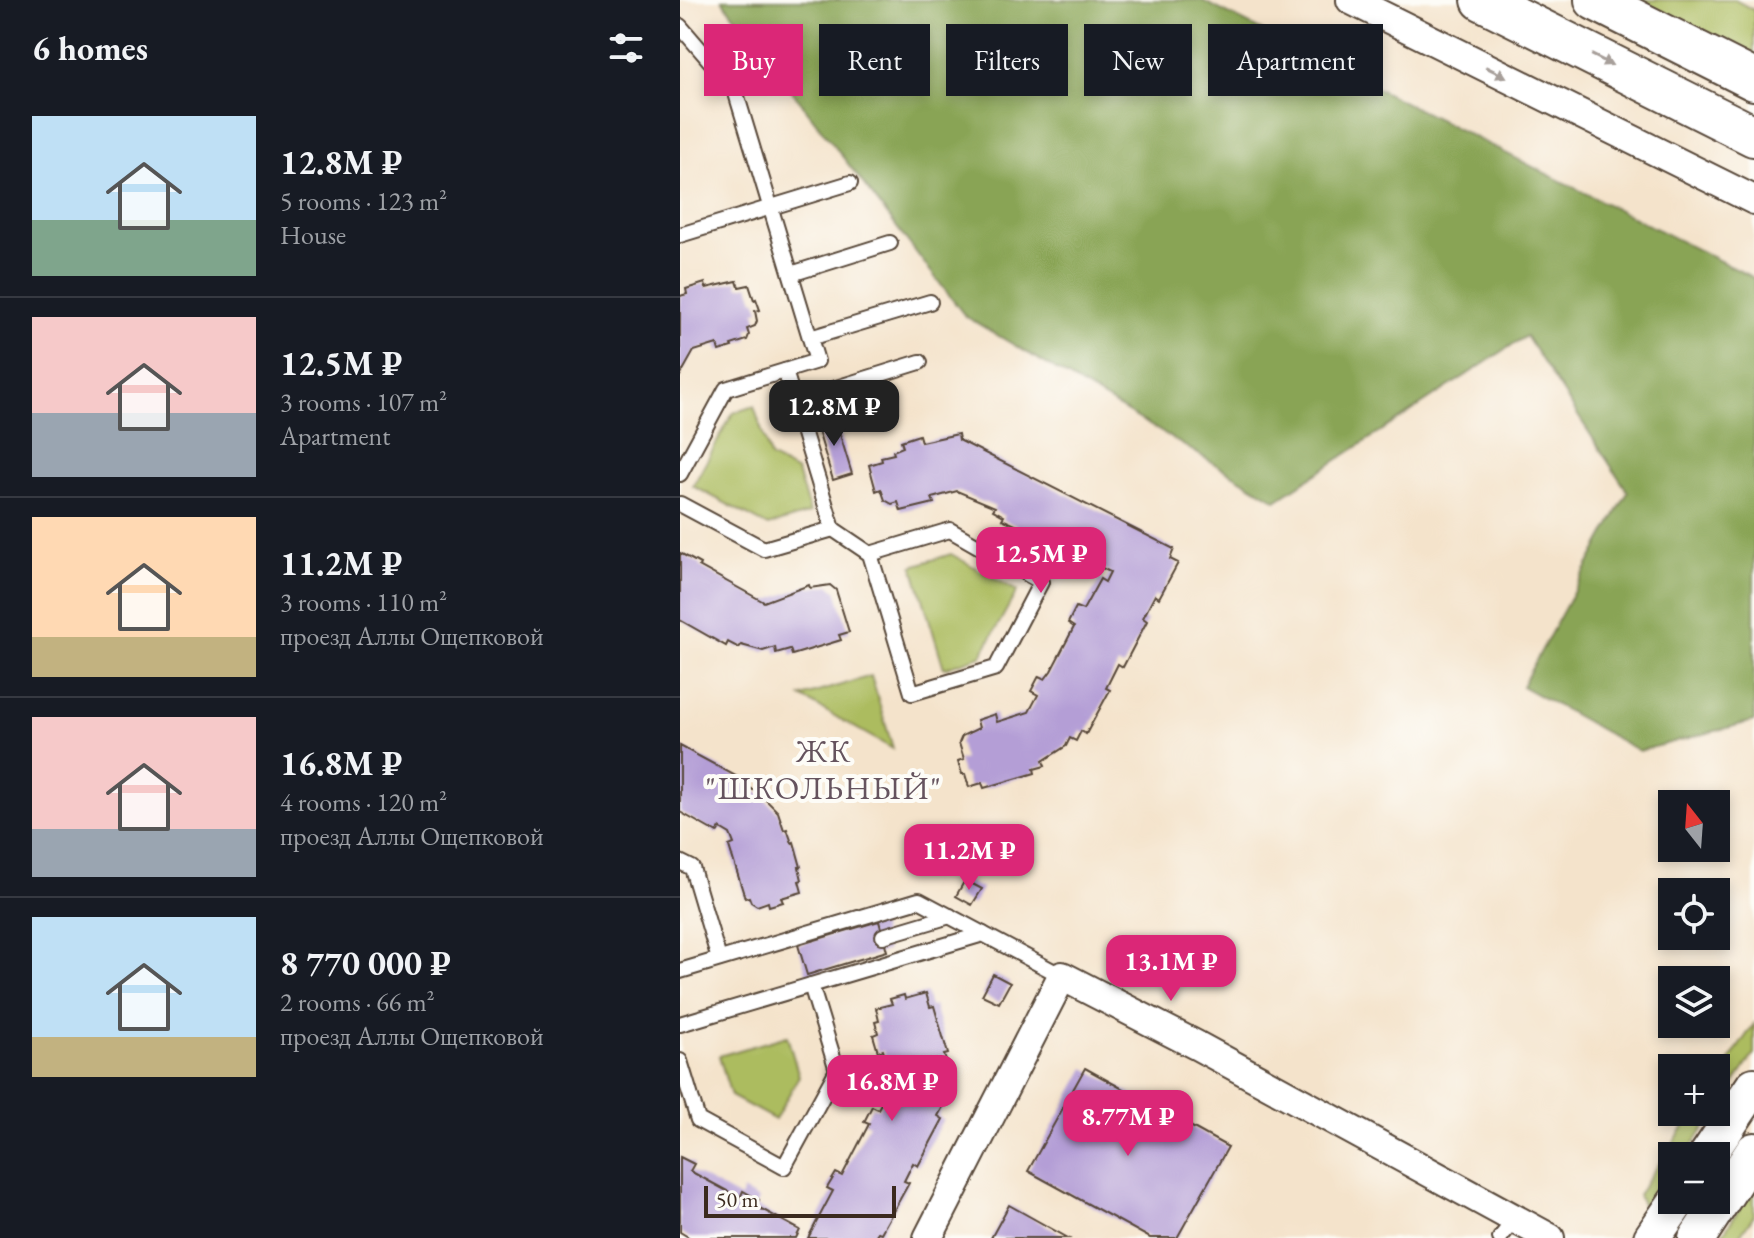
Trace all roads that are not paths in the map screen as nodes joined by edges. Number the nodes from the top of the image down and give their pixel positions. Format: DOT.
graph roads {
  1 [pos="1351,0"];
  2 [pos="1482,0"];
  3 [pos="1595,0"];
  4 [pos="680,26"];
  5 [pos="1754,80"];
  6 [pos="1754,136"];
  7 [pos="850,183"];
  8 [pos="1754,200"];
  9 [pos="771,208"];
  10 [pos="680,235"];
  11 [pos="890,243"];
  12 [pos="791,274"];
  13 [pos="930,302"];
  14 [pos="810,338"];
  15 [pos="920,362"];
  16 [pos="785,371"];
  17 [pos="817,393"];
  18 [pos="794,401"];
  19 [pos="825,418"];
  20 [pos="680,474"];
  21 [pos="680,504"];
  22 [pos="833,529"];
  23 [pos="870,554"];
  24 [pos="680,862"];
  25 [pos="950,916"];
  26 [pos="983,934"];
  27 [pos="883,936"];
  28 [pos="719,959"];
  29 [pos="680,971"];
  30 [pos="1062,976"];
  31 [pos="811,985"];
  32 [pos="680,1024"];
  33 [pos="680,1061"];
  34 [pos="1754,1086"];
  35 [pos="1716,1142"];
  36 [pos="1754,1151"];
  37 [pos="1668,1214"];
  38 [pos="1508,1229"];
  39 [pos="928,1238"];
  40 [pos="1550,1238"];
  41 [pos="1652,1238"];
  42 [pos="1697,1238"];
  1 -- 8 [label="street, one-way"];
  2 -- 6 [label="main road, one-way"];
  3 -- 5 [label="main road"];
  4 -- 9 [label="lane"];
  7 -- 9 [label="lane"];
  9 -- 10 [label="lane"];
  9 -- 12 [label="lane"];
  11 -- 12 [label="lane"];
  12 -- 14 [label="lane"];
  13 -- 14 [label="lane"];
  14 -- 16 [label="lane"];
  15 -- 17 [label="lane"];
  16 -- 18 [label="lane"];
  16 -- 20 [label="lane"];
  17 -- 18 [label="lane"];
  17 -- 19 [label="lane"];
  18 -- 22 [label="lane"];
  21 -- 22 [label="lane"];
  22 -- 23 [label="lane"];
  23 -- 23 [label="lane"];
  24 -- 28 [label="lane"];
  25 -- 26 [label="lane"];
  25 -- 27 [label="lane"];
  25 -- 28 [label="lane"];
  26 -- 30 [label="lane"];
  26 -- 31 [label="lane"];
  28 -- 29 [label="lane"];
  30 -- 38 [label="street"];
  30 -- 39 [label="street"];
  31 -- 32 [label="lane"];
  31 -- 33 [label="lane"];
  34 -- 35 [label="street"];
  36 -- 42 [label="street"];
  37 -- 41 [label="street"];
  38 -- 40 [label="street"];
}
